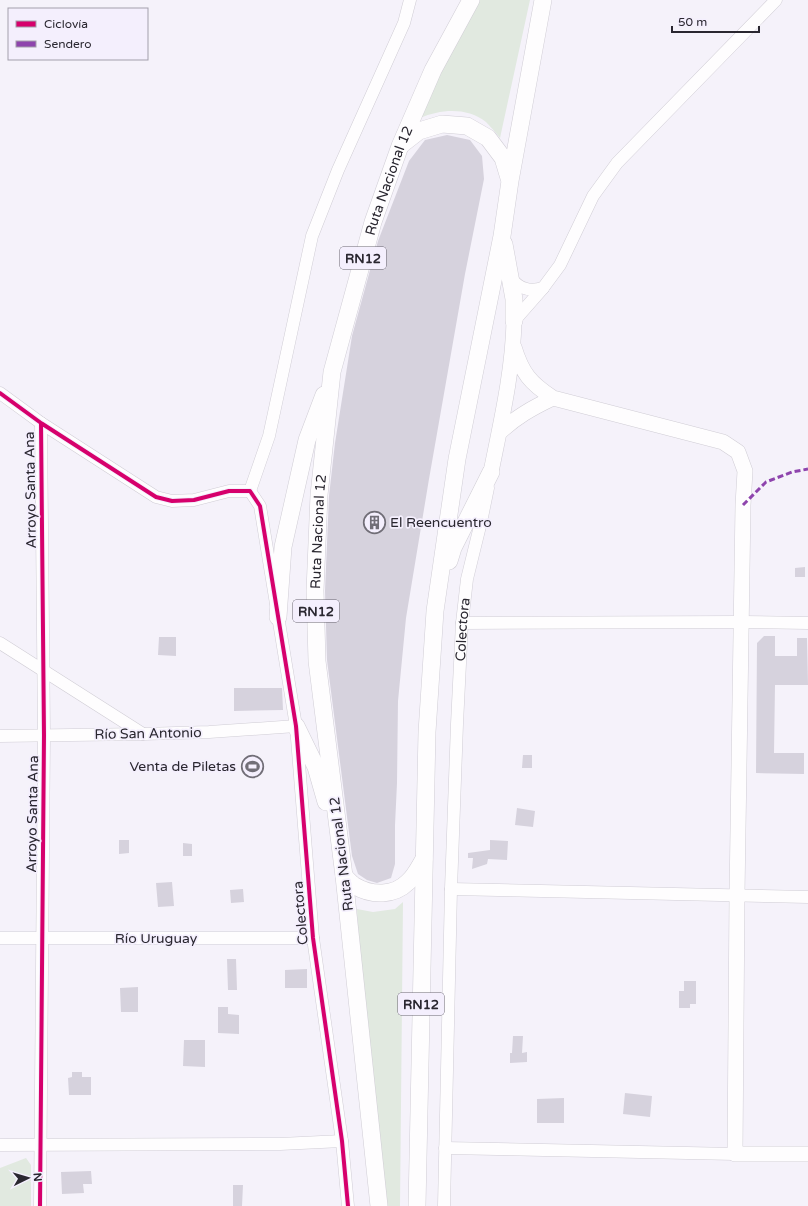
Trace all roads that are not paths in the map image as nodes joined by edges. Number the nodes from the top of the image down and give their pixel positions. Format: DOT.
graph roads {
  1 [pos="410,0"];
  2 [pos="471,0"];
  3 [pos="543,0"];
  4 [pos="776,0"];
  5 [pos="400,146"];
  6 [pos="510,181"];
  7 [pos="502,236"];
  8 [pos="510,277"];
  9 [pos="543,288"];
  10 [pos="514,321"];
  11 [pos="514,347"];
  12 [pos="332,372"];
  13 [pos="0,393"];
  14 [pos="553,398"];
  15 [pos="41,423"];
  16 [pos="499,433"];
  17 [pos="491,472"];
  18 [pos="250,491"];
  19 [pos="435,611"];
  20 [pos="278,617"];
  21 [pos="742,622"];
  22 [pos="462,623"];
  23 [pos="808,624"];
  24 [pos="0,643"];
  25 [pos="43,670"];
  26 [pos="296,726"];
  27 [pos="143,734"];
  28 [pos="44,735"];
  29 [pos="0,736"];
  30 [pos="340,849"];
  31 [pos="424,859"];
  32 [pos="344,876"];
  33 [pos="451,889"];
  34 [pos="738,895"];
  35 [pos="808,897"];
  36 [pos="0,938"];
  37 [pos="313,938"];
  38 [pos="42,939"];
  39 [pos="342,1141"];
  40 [pos="0,1145"];
  41 [pos="40,1146"];
  42 [pos="445,1148"];
  43 [pos="735,1154"];
  44 [pos="808,1154"];
  45 [pos="40,1206"];
  46 [pos="348,1206"];
  47 [pos="380,1206"];
  48 [pos="417,1206"];
  49 [pos="444,1206"];
  1 -- 18 [label="street"];
  2 -- 5 [label="highway, Ruta Nacional 12 / RN12"];
  3 -- 6 [label="highway, RN12"];
  4 -- 9 [label="street"];
  5 -- 6 [label="highway"];
  5 -- 12 [label="highway, Ruta Nacional 12 / RN12"];
  6 -- 7 [label="highway, RN12"];
  7 -- 8 [label="highway"];
  7 -- 19 [label="highway, RN12"];
  8 -- 9 [label="street"];
  8 -- 10 [label="highway"];
  9 -- 10 [label="street"];
  10 -- 11 [label="main road, Colectora"];
  11 -- 14 [label="main road"];
  11 -- 16 [label="main road, Colectora"];
  12 -- 20 [label="highway"];
  12 -- 30 [label="highway, Ruta Nacional 12 / RN12"];
  13 -- 15 [label="street"];
  14 -- 16 [label="main road"];
  14 -- 21 [label="main road"];
  15 -- 18 [label="street"];
  15 -- 25 [label="street, Arroyo Santa Ana"];
  16 -- 17 [label="main road, Colectora"];
  17 -- 19 [label="highway"];
  17 -- 22 [label="street, Colectora"];
  18 -- 20 [label="street, Colectora"];
  19 -- 31 [label="highway, RN12"];
  20 -- 26 [label="street, Colectora"];
  21 -- 22 [label="street"];
  21 -- 23 [label="street"];
  21 -- 34 [label="main road"];
  22 -- 33 [label="street, Colectora"];
  24 -- 25 [label="street"];
  25 -- 27 [label="street"];
  25 -- 28 [label="street, Arroyo Santa Ana"];
  26 -- 27 [label="street, Río San Antonio"];
  26 -- 30 [label="highway"];
  26 -- 37 [label="street, Colectora"];
  27 -- 28 [label="street, Río San Antonio"];
  28 -- 29 [label="street, Río San Antonio"];
  28 -- 38 [label="street, Arroyo Santa Ana"];
  30 -- 32 [label="highway, Ruta Nacional 12 / RN12"];
  31 -- 32 [label="highway"];
  31 -- 48 [label="highway, RN12"];
  32 -- 47 [label="highway, Ruta Nacional 12 / RN12"];
  33 -- 34 [label="street"];
  33 -- 42 [label="street, Colectora"];
  34 -- 35 [label="street"];
  34 -- 43 [label="main road"];
  36 -- 38 [label="street, Río Uruguay"];
  37 -- 38 [label="street, Río Uruguay"];
  37 -- 39 [label="street, Colectora"];
  38 -- 41 [label="street, Arroyo Santa Ana"];
  39 -- 41 [label="street"];
  39 -- 46 [label="street, Colectora"];
  40 -- 41 [label="street"];
  41 -- 45 [label="street, Arroyo Santa Ana"];
  42 -- 43 [label="street"];
  42 -- 49 [label="street, Colectora"];
  43 -- 44 [label="main road"];
}
